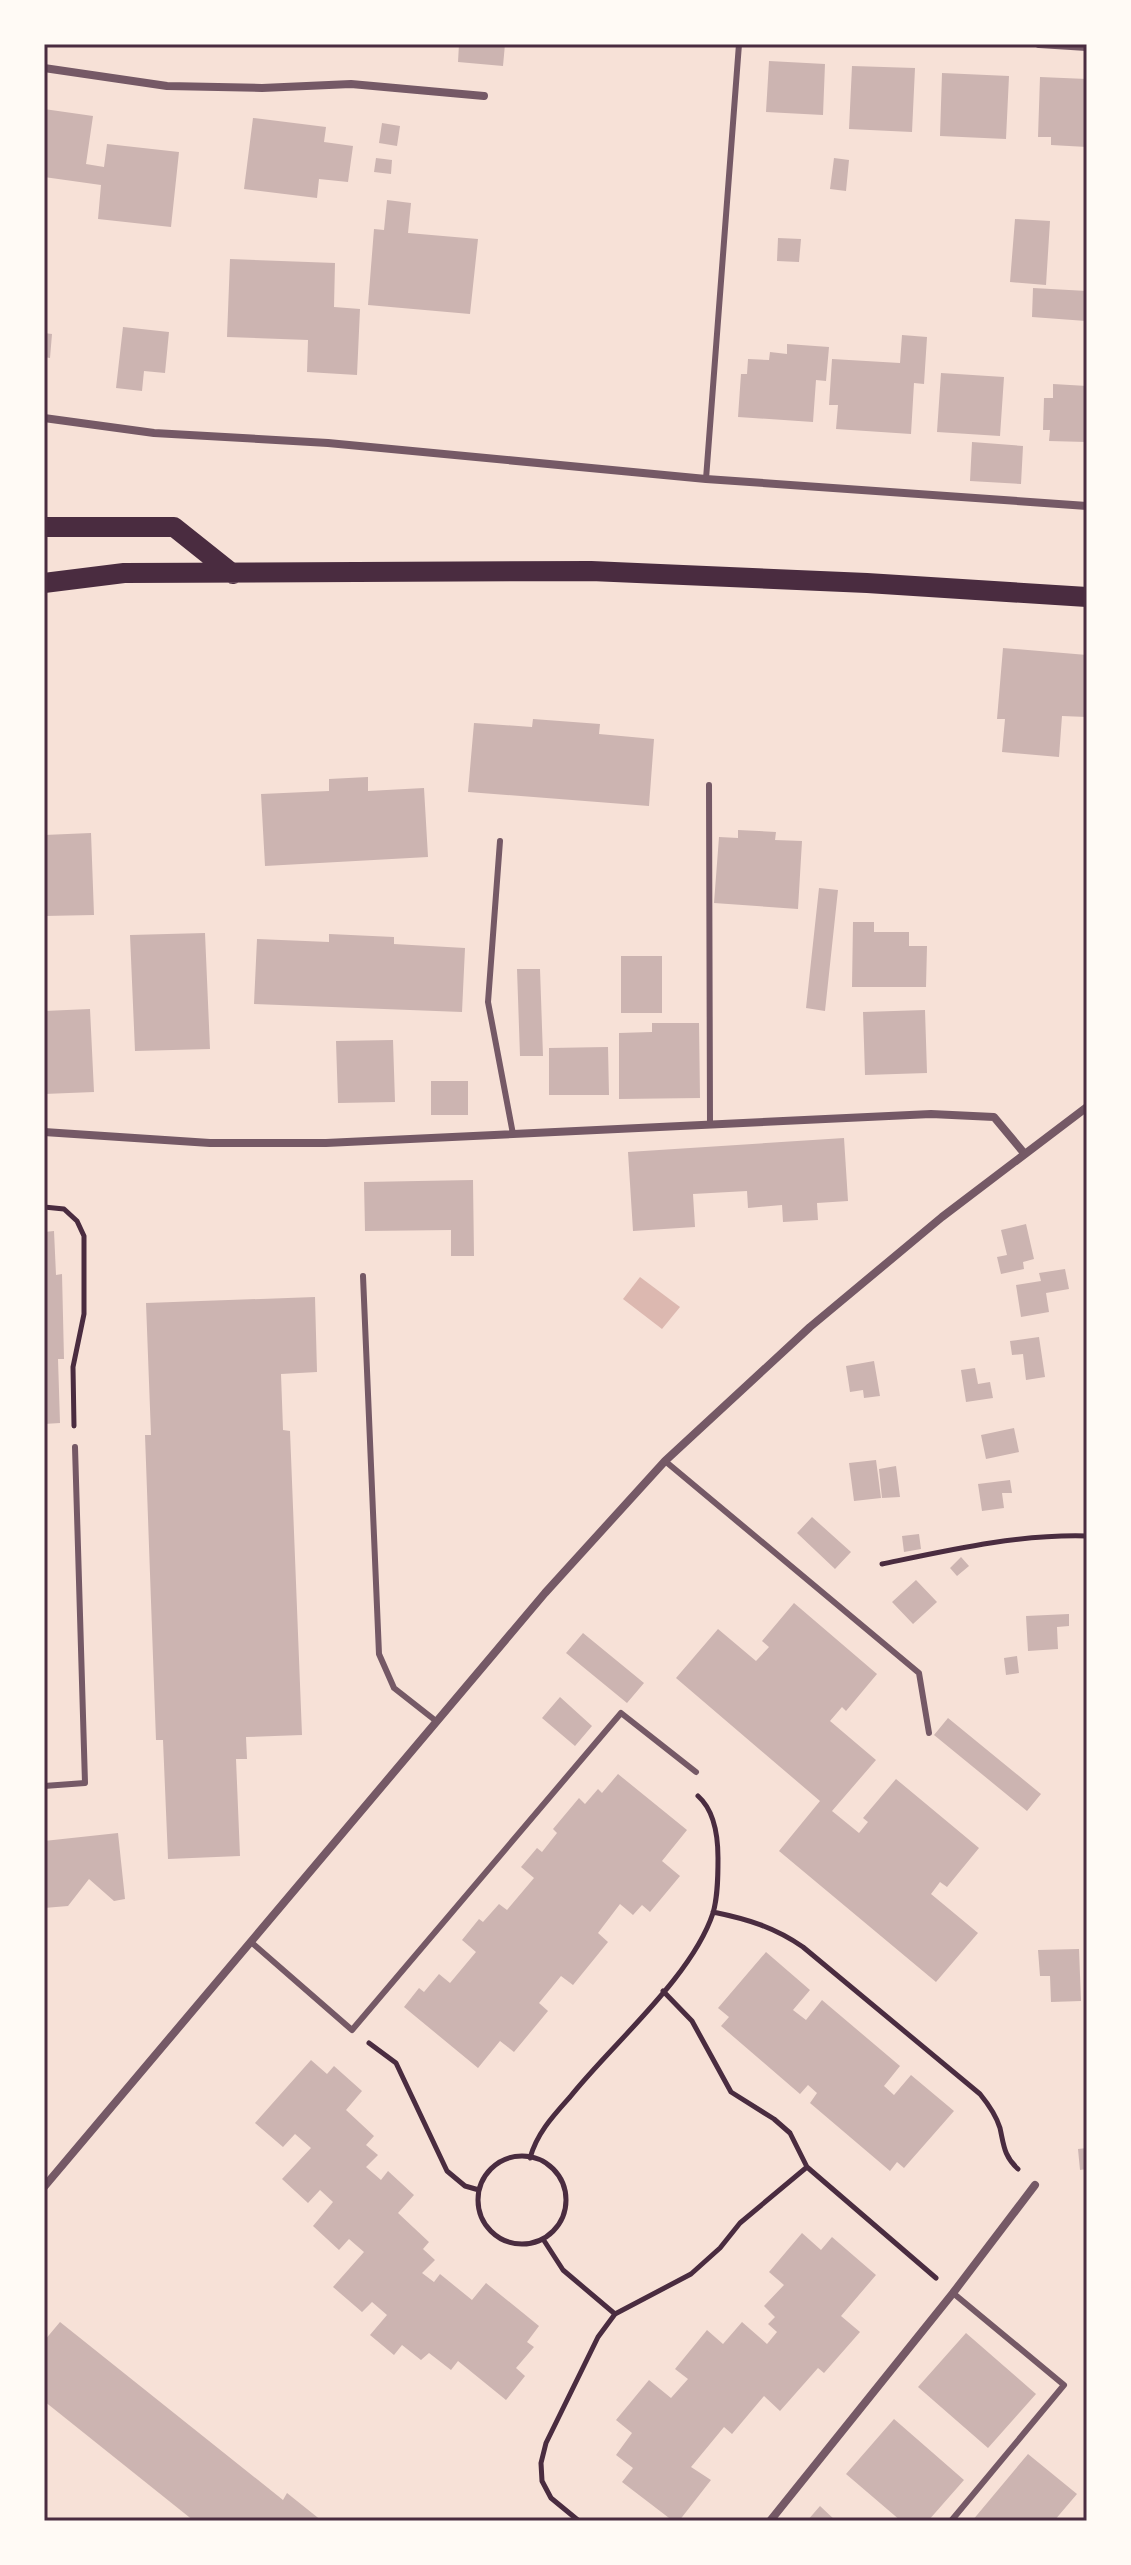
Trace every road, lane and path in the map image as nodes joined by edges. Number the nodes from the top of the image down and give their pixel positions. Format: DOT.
graph roads {
  1 [pos="739,44"];
  2 [pos="1039,44"];
  3 [pos="1087,47"];
  4 [pos="44,68"];
  5 [pos="484,96"];
  6 [pos="44,418"];
  7 [pos="706,479"];
  8 [pos="1087,506"];
  9 [pos="44,527"];
  10 [pos="233,574"];
  11 [pos="44,583"];
  12 [pos="1087,597"];
  13 [pos="709,785"];
  14 [pos="500,841"];
  15 [pos="1087,1107"];
  16 [pos="710,1124"];
  17 [pos="44,1132"];
  18 [pos="513,1134"];
  19 [pos="1024,1153"];
  20 [pos="44,1207"];
  21 [pos="363,1276"];
  22 [pos="75,1447"];
  23 [pos="665,1461"];
  24 [pos="1087,1536"];
  25 [pos="882,1564"];
  26 [pos="436,1721"];
  27 [pos="929,1733"];
  28 [pos="696,1772"];
  29 [pos="44,1786"];
  30 [pos="713,1912"];
  31 [pos="251,1942"];
  32 [pos="663,1991"];
  33 [pos="352,2030"];
  34 [pos="530,2158"];
  35 [pos="807,2167"];
  36 [pos="1035,2185"];
  37 [pos="44,2187"];
  38 [pos="479,2190"];
  39 [pos="543,2239"];
  40 [pos="953,2293"];
  41 [pos="615,2314"];
  42 [pos="579,2521"];
  43 [pos="770,2521"];
  44 [pos="951,2521"];
  1 -- 7 [label="lane"];
  2 -- 3 [label="street"];
  4 -- 5 [label="street"];
  6 -- 7 [label="street"];
  7 -- 8 [label="street"];
  9 -- 10 [label="main road"];
  10 -- 11 [label="main road"];
  10 -- 12 [label="main road"];
  13 -- 16 [label="lane"];
  14 -- 18 [label="lane"];
  15 -- 19 [label="street"];
  16 -- 18 [label="street"];
  16 -- 19 [label="street"];
  17 -- 18 [label="street"];
  19 -- 23 [label="street"];
  20 -- 22 [label="path"];
  21 -- 26 [label="lane"];
  22 -- 29 [label="lane"];
  23 -- 26 [label="street"];
  23 -- 27 [label="lane"];
  24 -- 25 [label="path"];
  26 -- 31 [label="street"];
  28 -- 30 [label="path"];
  28 -- 33 [label="lane"];
  30 -- 32 [label="path"];
  30 -- 36 [label="path"];
  31 -- 33 [label="lane"];
  31 -- 37 [label="street"];
  32 -- 34 [label="path"];
  32 -- 35 [label="path"];
  33 -- 38 [label="path"];
  34 -- 38 [label="path"];
  34 -- 39 [label="path"];
  35 -- 40 [label="path"];
  35 -- 41 [label="path"];
  36 -- 40 [label="street"];
  38 -- 39 [label="path"];
  39 -- 41 [label="path"];
  40 -- 43 [label="street"];
  40 -- 44 [label="lane"];
  41 -- 42 [label="path"];
}
